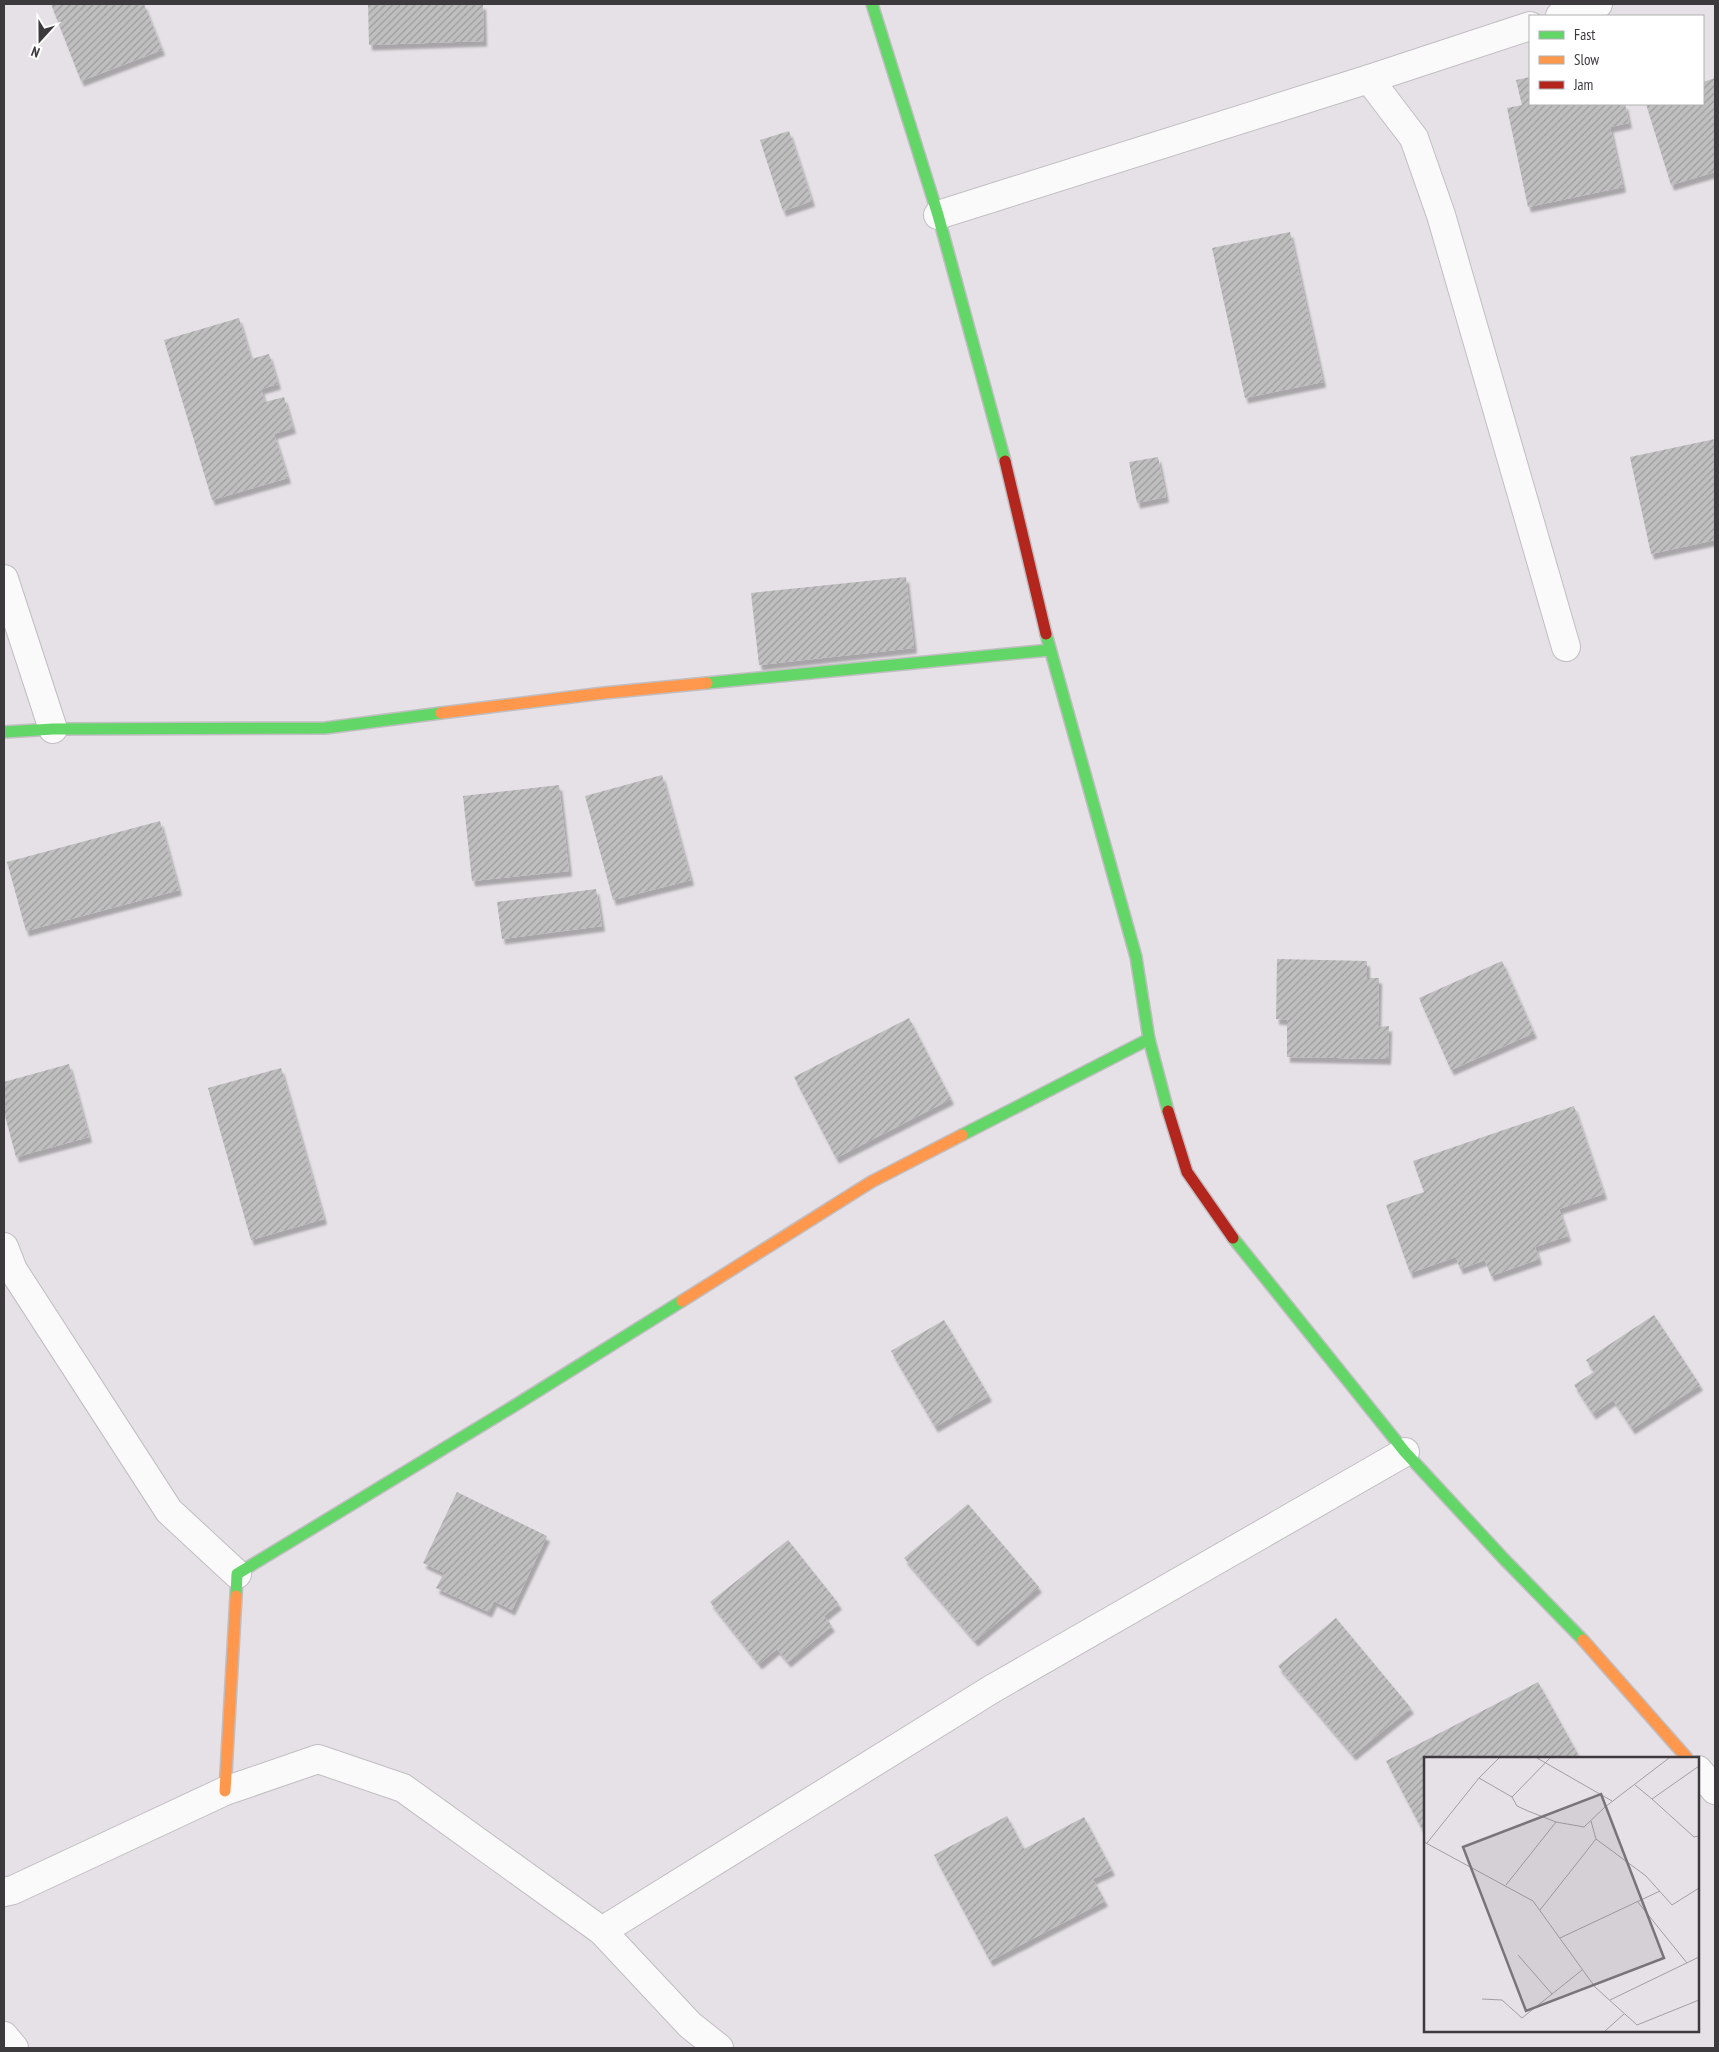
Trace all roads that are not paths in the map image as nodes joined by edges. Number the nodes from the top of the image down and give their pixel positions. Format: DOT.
graph roads {
  1 [pos="872,4"];
  2 [pos="1598,4"];
  3 [pos="1563,15"];
  4 [pos="1529,26"];
  5 [pos="1369,79"];
  6 [pos="938,215"];
  7 [pos="4,579"];
  8 [pos="1566,647"];
  9 [pos="1050,650"];
  10 [pos="53,729"];
  11 [pos="4,732"];
  12 [pos="1149,1039"];
  13 [pos="4,1246"];
  14 [pos="1405,1452"];
  15 [pos="238,1574"];
  16 [pos="1686,1757"];
  17 [pos="1699,1771"];
  18 [pos="1715,1790"];
  19 [pos="225,1791"];
  20 [pos="4,1892"];
  21 [pos="602,1931"];
  22 [pos="4,2036"];
  23 [pos="14,2048"];
  24 [pos="720,2048"];
  1 -- 6 [label="street"];
  2 -- 3 [label="street"];
  4 -- 5 [label="street"];
  5 -- 6 [label="street"];
  5 -- 8 [label="street"];
  6 -- 9 [label="street"];
  7 -- 10 [label="street"];
  9 -- 10 [label="street"];
  9 -- 12 [label="street"];
  10 -- 11 [label="street"];
  12 -- 14 [label="street"];
  12 -- 15 [label="street"];
  13 -- 15 [label="street"];
  14 -- 16 [label="street"];
  14 -- 21 [label="street"];
  15 -- 19 [label="street"];
  17 -- 18 [label="street"];
  19 -- 20 [label="street"];
  19 -- 21 [label="street"];
  21 -- 24 [label="street"];
  22 -- 23 [label="street"];
}
